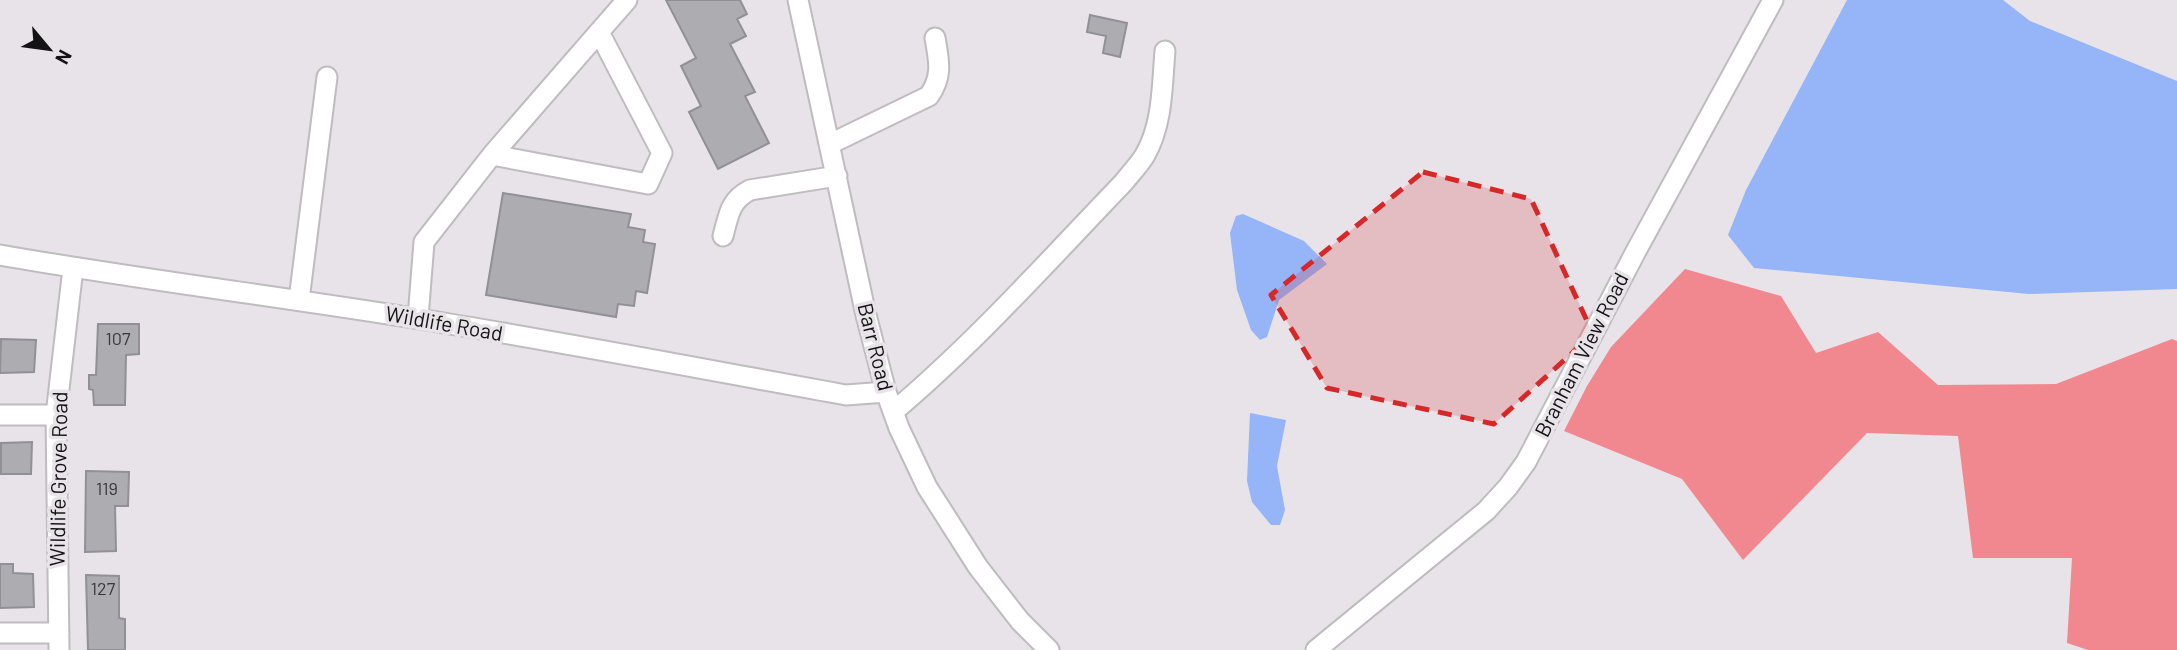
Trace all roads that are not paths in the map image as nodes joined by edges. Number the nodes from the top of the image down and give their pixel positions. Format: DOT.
graph roads {
  1 [pos="627,0"];
  2 [pos="798,0"];
  3 [pos="1773,0"];
  4 [pos="599,32"];
  5 [pos="935,38"];
  6 [pos="1165,51"];
  7 [pos="327,77"];
  8 [pos="830,144"];
  9 [pos="492,155"];
  10 [pos="837,176"];
  11 [pos="723,236"];
  12 [pos="0,255"];
  13 [pos="73,268"];
  14 [pos="299,300"];
  15 [pos="418,318"];
  16 [pos="886,393"];
  17 [pos="893,412"];
  18 [pos="0,415"];
  19 [pos="56,415"];
  20 [pos="0,633"];
  21 [pos="59,642"];
  22 [pos="1049,650"];
  23 [pos="1316,650"];
  1 -- 4 [label="street"];
  2 -- 8 [label="street, Barr Road"];
  3 -- 23 [label="street, Branham View Road"];
  4 -- 9 [label="street"];
  4 -- 9 [label="street"];
  5 -- 8 [label="street"];
  6 -- 17 [label="street"];
  7 -- 14 [label="street"];
  8 -- 10 [label="street, Barr Road"];
  9 -- 15 [label="street"];
  10 -- 11 [label="street"];
  10 -- 16 [label="street, Barr Road"];
  12 -- 13 [label="street, Wildlife Road"];
  13 -- 14 [label="street, Wildlife Road"];
  13 -- 19 [label="street, Wildlife Grove Road"];
  14 -- 15 [label="street, Wildlife Road"];
  15 -- 16 [label="street, Wildlife Road"];
  16 -- 17 [label="street, Barr Road"];
  17 -- 22 [label="street, Barr Road"];
  18 -- 19 [label="street"];
  19 -- 21 [label="street, Wildlife Grove Road"];
  20 -- 21 [label="street"];
}
